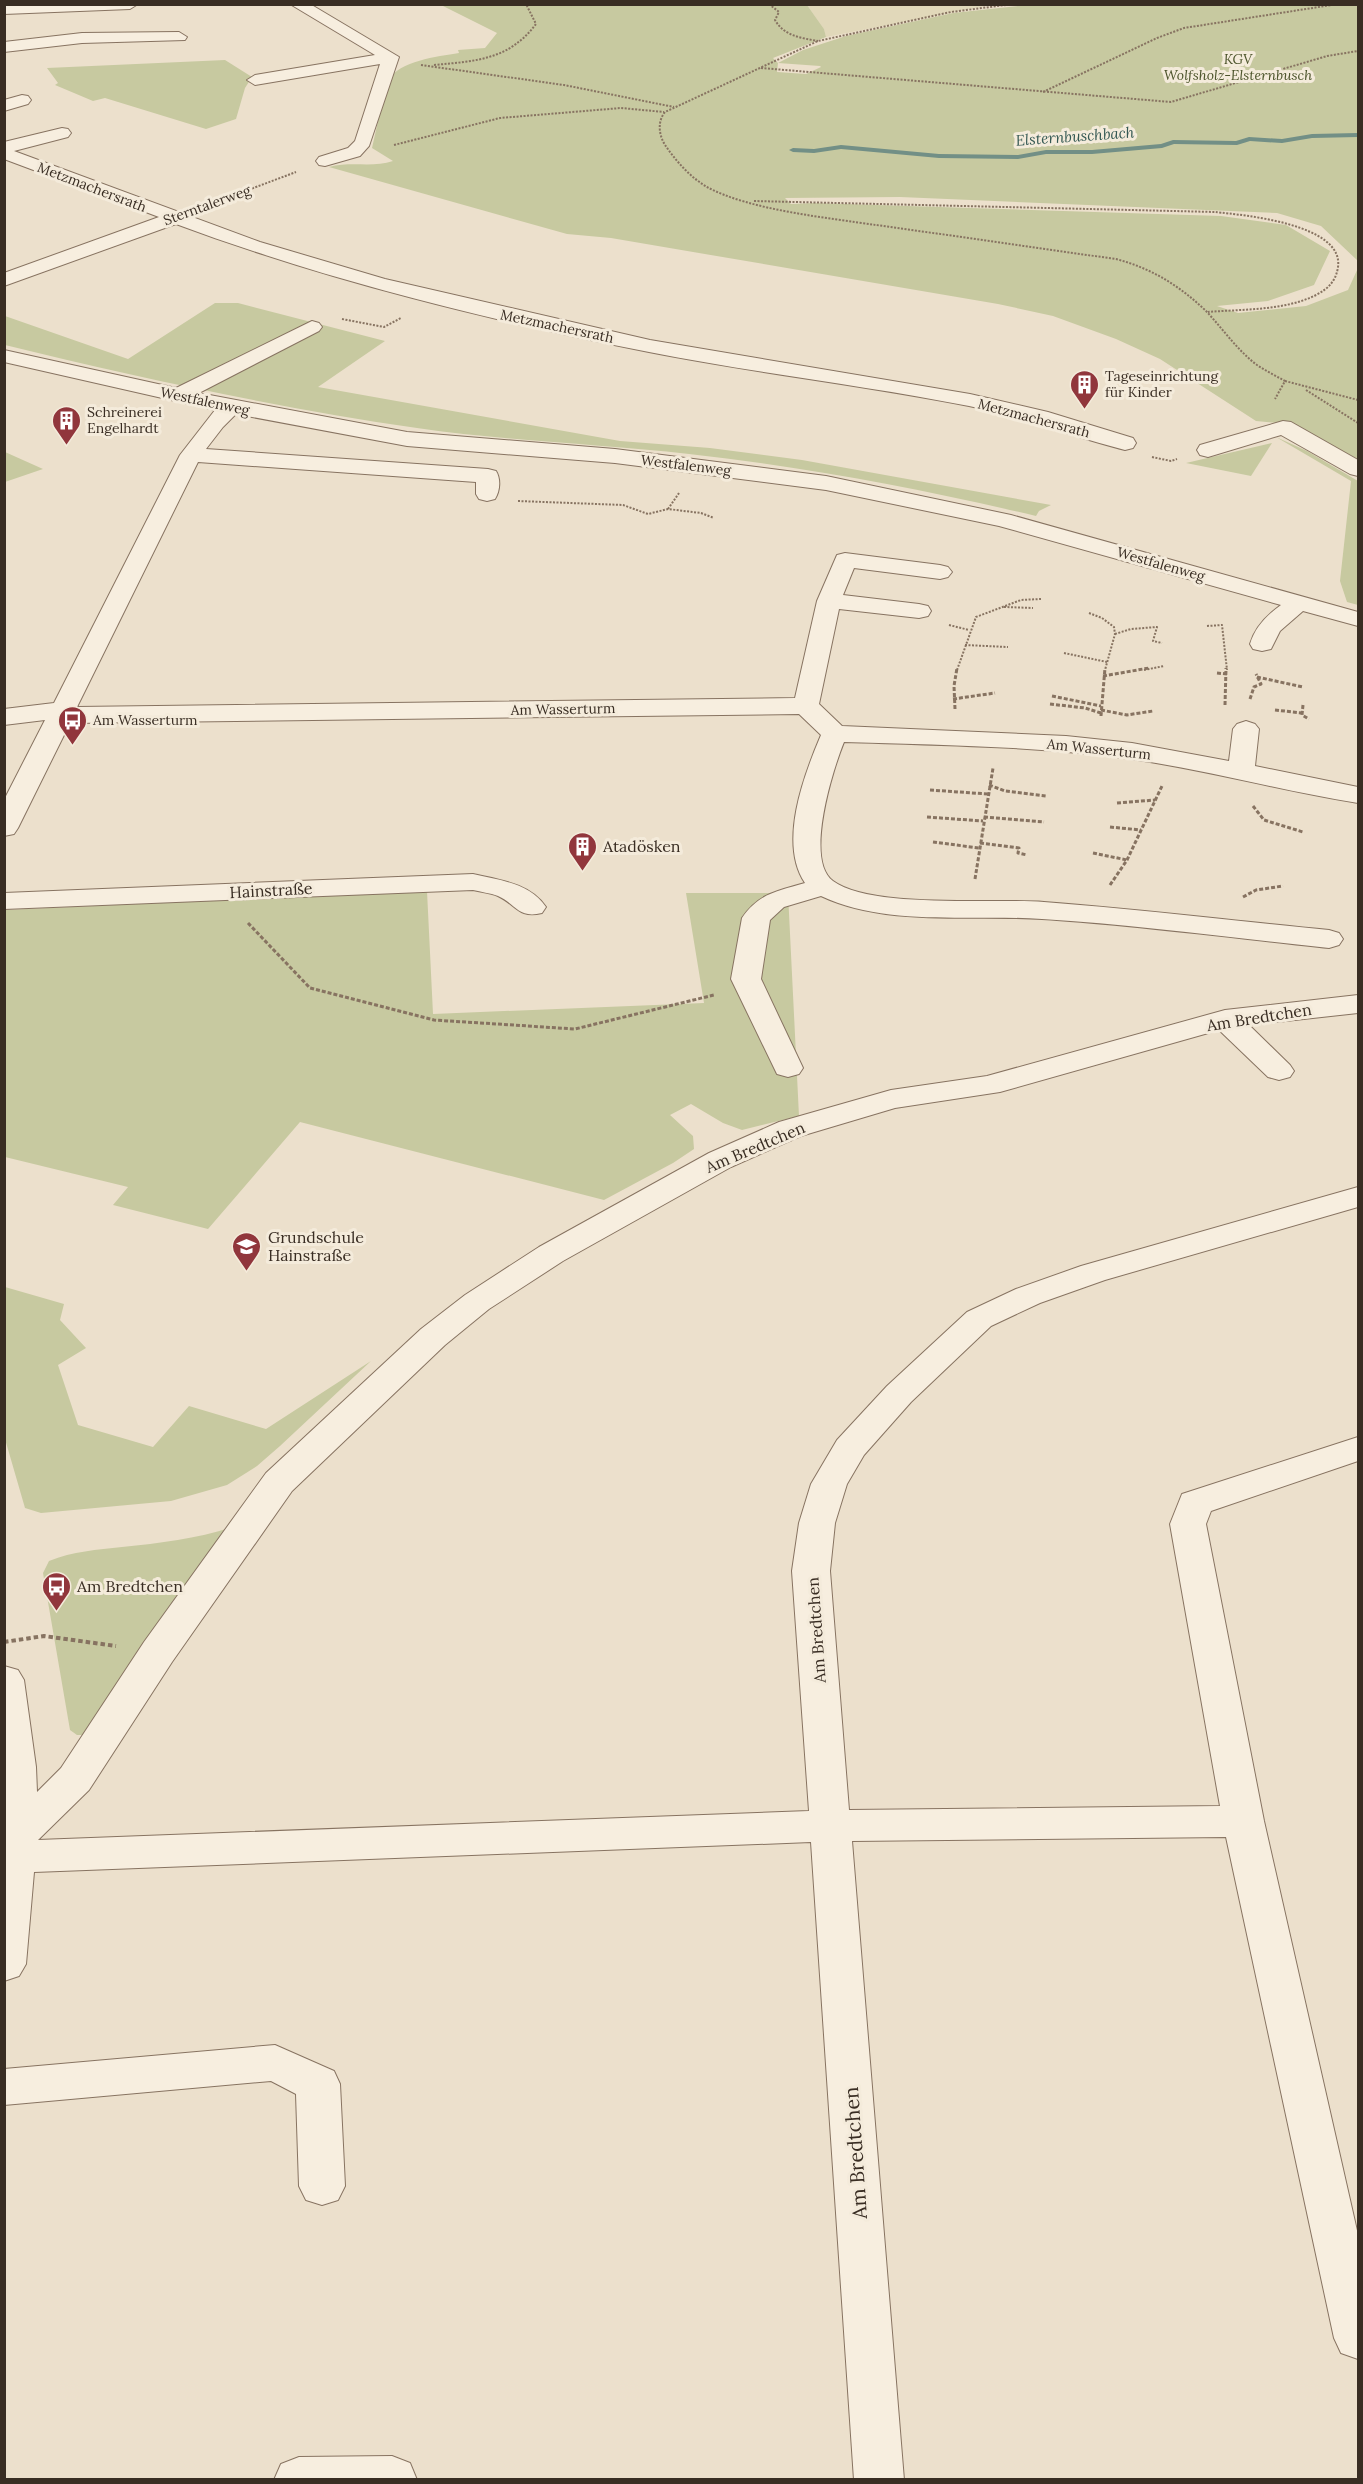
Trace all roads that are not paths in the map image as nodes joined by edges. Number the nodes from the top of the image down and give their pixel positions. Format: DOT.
graph roads {
  1 [pos="130,4"];
  2 [pos="298,4"];
  3 [pos="76,7"];
  4 [pos="4,9"];
  5 [pos="102,36"];
  6 [pos="179,37"];
  7 [pos="4,47"];
  8 [pos="391,57"];
  9 [pos="255,80"];
  10 [pos="22,100"];
  11 [pos="4,106"];
  12 [pos="62,132"];
  13 [pos="4,133"];
  14 [pos="26,143"];
  15 [pos="4,148"];
  16 [pos="4,153"];
  17 [pos="325,161"];
  18 [pos="174,218"];
  19 [pos="4,280"];
  20 [pos="312,327"];
  21 [pos="4,356"];
  22 [pos="179,395"];
  23 [pos="231,407"];
  24 [pos="326,424"];
  25 [pos="1125,443"];
  26 [pos="194,450"];
  27 [pos="1208,450"];
  28 [pos="1359,469"];
  29 [pos="487,494"];
  30 [pos="940,572"];
  31 [pos="829,601"];
  32 [pos="1299,603"];
  33 [pos="919,611"];
  34 [pos="1359,619"];
  35 [pos="1262,644"];
  36 [pos="806,706"];
  37 [pos="63,712"];
  38 [pos="4,717"];
  39 [pos="1246,729"];
  40 [pos="835,734"];
  41 [pos="1241,772"];
  42 [pos="1359,795"];
  43 [pos="4,828"];
  44 [pos="823,887"];
  45 [pos="4,901"];
  46 [pos="532,907"];
  47 [pos="1329,939"];
  48 [pos="1359,1004"];
  49 [pos="1225,1018"];
  50 [pos="788,1068"];
  51 [pos="1280,1071"];
  52 [pos="1359,1197"];
  53 [pos="1359,1449"];
  54 [pos="4,1680"];
  55 [pos="1243,1821"];
  56 [pos="831,1826"];
  57 [pos="16,1847"];
  58 [pos="4,1964"];
  59 [pos="4,2087"];
  60 [pos="322,2186"];
  61 [pos="1359,2338"];
  62 [pos="392,2479"];
  63 [pos="299,2480"];
  64 [pos="879,2480"];
  1 -- 3 [label="street"];
  2 -- 8 [label="street"];
  3 -- 4 [label="street"];
  3 -- 5 [label="street"];
  5 -- 6 [label="street"];
  5 -- 7 [label="street"];
  8 -- 9 [label="street"];
  8 -- 17 [label="street"];
  10 -- 11 [label="street"];
  12 -- 14 [label="street, Metzmachersrath"];
  13 -- 14 [label="street, Metzmachersrath"];
  14 -- 15 [label="street, Metzmachersrath"];
  16 -- 18 [label="street, Metzmachersrath"];
  18 -- 19 [label="street, Sterntalerweg"];
  18 -- 25 [label="street, Metzmachersrath"];
  20 -- 22 [label="street"];
  21 -- 22 [label="street, Westfalenweg"];
  22 -- 23 [label="street, Westfalenweg"];
  23 -- 24 [label="street, Westfalenweg"];
  23 -- 26 [label="street"];
  24 -- 26 [label="street"];
  24 -- 32 [label="street, Westfalenweg"];
  26 -- 29 [label="street"];
  26 -- 37 [label="street"];
  27 -- 28 [label="street"];
  30 -- 31 [label="street"];
  31 -- 33 [label="street"];
  31 -- 36 [label="street"];
  32 -- 34 [label="street, Westfalenweg"];
  32 -- 35 [label="street"];
  36 -- 37 [label="street, Am Wasserturm"];
  36 -- 40 [label="street"];
  37 -- 38 [label="street, Am Wasserturm"];
  37 -- 43 [label="street"];
  39 -- 41 [label="street"];
  40 -- 41 [label="street, Am Wasserturm"];
  40 -- 44 [label="street"];
  41 -- 42 [label="street, Am Wasserturm"];
  44 -- 47 [label="street"];
  44 -- 50 [label="street"];
  45 -- 46 [label="street, Hainstraße"];
  48 -- 49 [label="street, Am Bredtchen"];
  49 -- 51 [label="street"];
  49 -- 57 [label="street, Am Bredtchen"];
  52 -- 56 [label="street, Am Bredtchen"];
  53 -- 55 [label="street"];
  54 -- 57 [label="street"];
  55 -- 56 [label="street"];
  55 -- 61 [label="street"];
  56 -- 57 [label="street"];
  56 -- 64 [label="street, Am Bredtchen"];
  57 -- 58 [label="street"];
  59 -- 60 [label="street"];
  62 -- 63 [label="street"];
}
